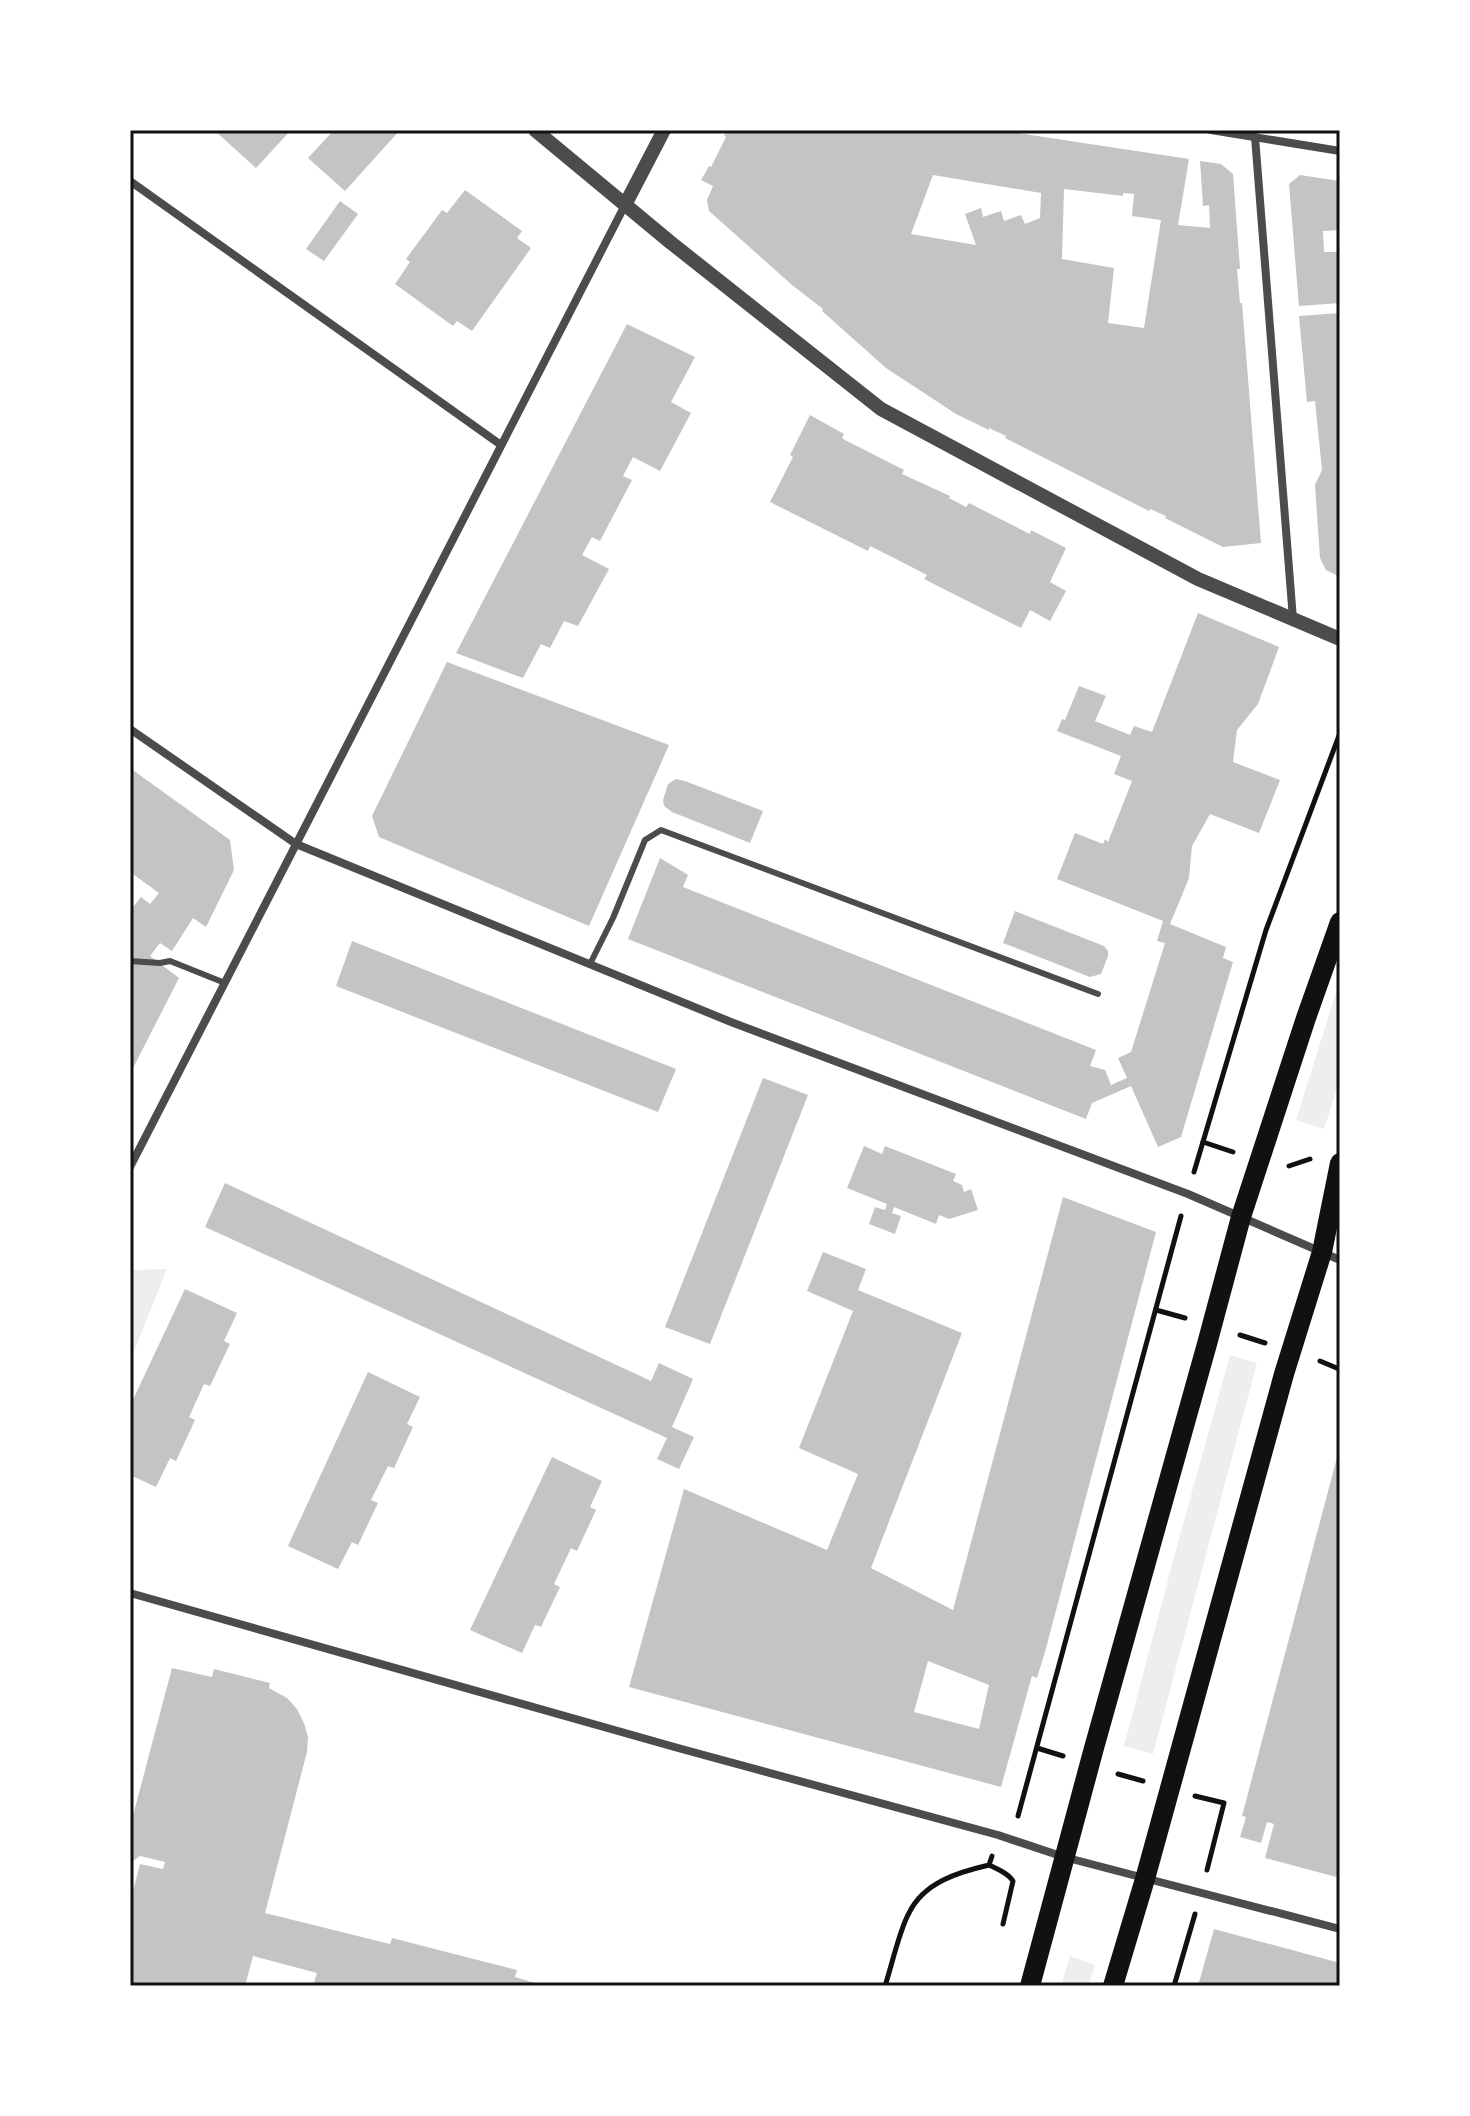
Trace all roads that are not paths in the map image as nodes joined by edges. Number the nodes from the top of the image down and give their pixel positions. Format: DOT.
graph roads {
  1 [pos="535,130"];
  2 [pos="664,130"];
  3 [pos="1211,130"];
  4 [pos="1255,137"];
  5 [pos="1340,151"];
  6 [pos="130,181"];
  7 [pos="625,205"];
  8 [pos="501,445"];
  9 [pos="1293,620"];
  10 [pos="1340,639"];
  11 [pos="130,729"];
  12 [pos="296,844"];
  13 [pos="1340,922"];
  14 [pos="130,961"];
  15 [pos="590,964"];
  16 [pos="225,983"];
  17 [pos="1098,994"];
  18 [pos="1340,1163"];
  19 [pos="130,1167"];
  20 [pos="1241,1217"];
  21 [pos="1331,1256"];
  22 [pos="130,1593"];
  23 [pos="1064,1857"];
  24 [pos="1145,1879"];
  25 [pos="1340,1929"];
  26 [pos="1030,1986"];
  27 [pos="1113,1986"];
  1 -- 7 [label="street"];
  2 -- 7 [label="street"];
  3 -- 4 [label="street"];
  4 -- 5 [label="street"];
  4 -- 9 [label="street"];
  6 -- 8 [label="street"];
  7 -- 8 [label="street"];
  7 -- 9 [label="street"];
  8 -- 12 [label="street"];
  9 -- 10 [label="street"];
  11 -- 12 [label="street"];
  12 -- 15 [label="street"];
  12 -- 16 [label="street"];
  13 -- 20 [label="main road"];
  14 -- 16 [label="lane"];
  15 -- 17 [label="lane"];
  15 -- 20 [label="street"];
  16 -- 19 [label="street"];
  18 -- 21 [label="main road"];
  20 -- 21 [label="street"];
  20 -- 23 [label="main road"];
  21 -- 24 [label="main road"];
  22 -- 23 [label="street"];
  23 -- 24 [label="street"];
  23 -- 26 [label="main road"];
  24 -- 25 [label="street"];
  24 -- 27 [label="main road"];
}
